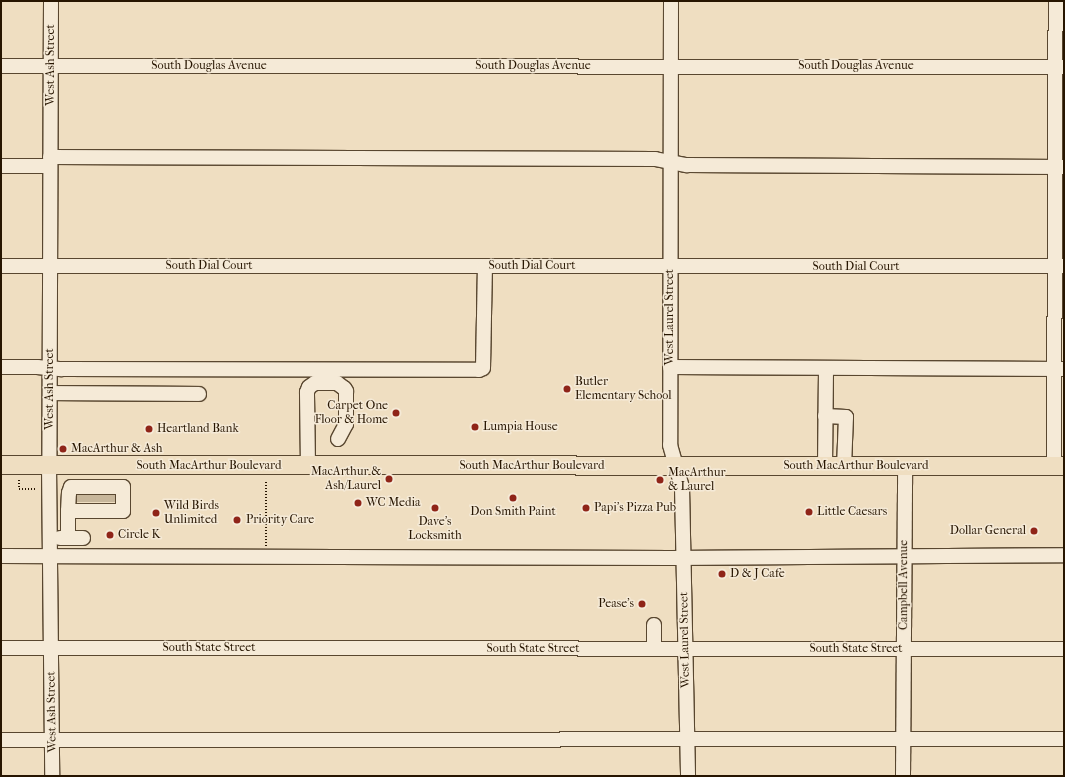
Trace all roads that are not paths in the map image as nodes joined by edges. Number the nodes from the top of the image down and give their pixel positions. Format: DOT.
graph roads {
  1 [pos="51,1"];
  2 [pos="671,1"];
  3 [pos="1056,1"];
  4 [pos="1,66"];
  5 [pos="51,66"];
  6 [pos="671,66"];
  7 [pos="1060,67"];
  8 [pos="50,162"];
  9 [pos="671,162"];
  10 [pos="1,166"];
  11 [pos="1060,167"];
  12 [pos="1,266"];
  13 [pos="50,266"];
  14 [pos="485,266"];
  15 [pos="670,266"];
  16 [pos="1059,266"];
  17 [pos="1,367"];
  18 [pos="670,367"];
  19 [pos="826,368"];
  20 [pos="50,369"];
  21 [pos="1059,369"];
  22 [pos="50,393"];
  23 [pos="199,394"];
  24 [pos="825,416"];
  25 [pos="338,439"];
  26 [pos="1,465"];
  27 [pos="49,466"];
  28 [pos="108,466"];
  29 [pos="308,466"];
  30 [pos="677,466"];
  31 [pos="825,466"];
  32 [pos="844,466"];
  33 [pos="905,466"];
  34 [pos="1059,466"];
  35 [pos="97,497"];
  36 [pos="68,511"];
  37 [pos="50,538"];
  38 [pos="75,538"];
  39 [pos="1064,555"];
  40 [pos="1,556"];
  41 [pos="50,557"];
  42 [pos="74,557"];
  43 [pos="684,558"];
  44 [pos="904,558"];
  45 [pos="654,625"];
  46 [pos="1,648"];
  47 [pos="51,648"];
  48 [pos="654,649"];
  49 [pos="686,649"];
  50 [pos="904,649"];
  51 [pos="1064,649"];
  52 [pos="1,740"];
  53 [pos="52,740"];
  54 [pos="687,740"];
  55 [pos="904,740"];
  56 [pos="1064,740"];
  57 [pos="52,776"];
  58 [pos="688,776"];
  59 [pos="903,776"];
  1 -- 5 [label="street, West Ash Street"];
  2 -- 6 [label="street, West Laurel Street"];
  3 -- 7 [label="street"];
  4 -- 5 [label="street, South Douglas Avenue"];
  5 -- 6 [label="street, South Douglas Avenue"];
  5 -- 8 [label="street, West Ash Street"];
  6 -- 7 [label="street, South Douglas Avenue"];
  6 -- 9 [label="street, West Laurel Street"];
  7 -- 11 [label="street"];
  8 -- 9 [label="street"];
  8 -- 10 [label="street"];
  8 -- 13 [label="street, West Ash Street"];
  9 -- 11 [label="street"];
  9 -- 15 [label="street, West Laurel Street"];
  11 -- 16 [label="street"];
  12 -- 13 [label="street, South Dial Court"];
  13 -- 14 [label="street, South Dial Court"];
  13 -- 20 [label="street, West Ash Street"];
  14 -- 15 [label="street, South Dial Court"];
  14 -- 20 [label="street"];
  15 -- 16 [label="street, South Dial Court"];
  15 -- 18 [label="street, West Laurel Street"];
  16 -- 21 [label="street"];
  17 -- 20 [label="street"];
  18 -- 19 [label="street"];
  18 -- 30 [label="street, West Laurel Street"];
  19 -- 21 [label="street"];
  19 -- 24 [label="street"];
  20 -- 22 [label="street, West Ash Street"];
  21 -- 34 [label="street"];
  22 -- 23 [label="street"];
  22 -- 27 [label="street, West Ash Street"];
  24 -- 31 [label="street"];
  24 -- 32 [label="street"];
  25 -- 29 [label="street"];
  26 -- 27 [label="main road, South MacArthur Boulevard"];
  27 -- 28 [label="main road, South MacArthur Boulevard"];
  27 -- 37 [label="street, West Ash Street"];
  28 -- 29 [label="main road, South MacArthur Boulevard"];
  28 -- 35 [label="street"];
  29 -- 30 [label="main road, South MacArthur Boulevard"];
  30 -- 31 [label="main road, South MacArthur Boulevard"];
  30 -- 43 [label="street, West Laurel Street"];
  31 -- 32 [label="main road, South MacArthur Boulevard"];
  32 -- 33 [label="main road, South MacArthur Boulevard"];
  33 -- 34 [label="main road, South MacArthur Boulevard"];
  33 -- 44 [label="street, Campbell Avenue"];
  35 -- 36 [label="street"];
  35 -- 36 [label="street"];
  36 -- 38 [label="street"];
  37 -- 38 [label="street"];
  37 -- 41 [label="street, West Ash Street"];
  38 -- 42 [label="street"];
  39 -- 44 [label="street"];
  40 -- 41 [label="street"];
  41 -- 42 [label="street"];
  41 -- 47 [label="street, West Ash Street"];
  42 -- 43 [label="street"];
  43 -- 44 [label="street"];
  43 -- 49 [label="street, West Laurel Street"];
  44 -- 50 [label="street, Campbell Avenue"];
  45 -- 48 [label="street"];
  46 -- 47 [label="street, South State Street"];
  47 -- 48 [label="street, South State Street"];
  47 -- 53 [label="street, West Ash Street"];
  48 -- 49 [label="street, South State Street"];
  49 -- 50 [label="street, South State Street"];
  49 -- 54 [label="street, West Laurel Street"];
  50 -- 51 [label="street, South State Street"];
  50 -- 55 [label="street, Campbell Avenue"];
  52 -- 53 [label="street"];
  53 -- 54 [label="street"];
  53 -- 57 [label="street, West Ash Street"];
  54 -- 55 [label="street"];
  54 -- 58 [label="street, West Laurel Street"];
  55 -- 56 [label="street"];
  55 -- 59 [label="street, Campbell Avenue"];
}
